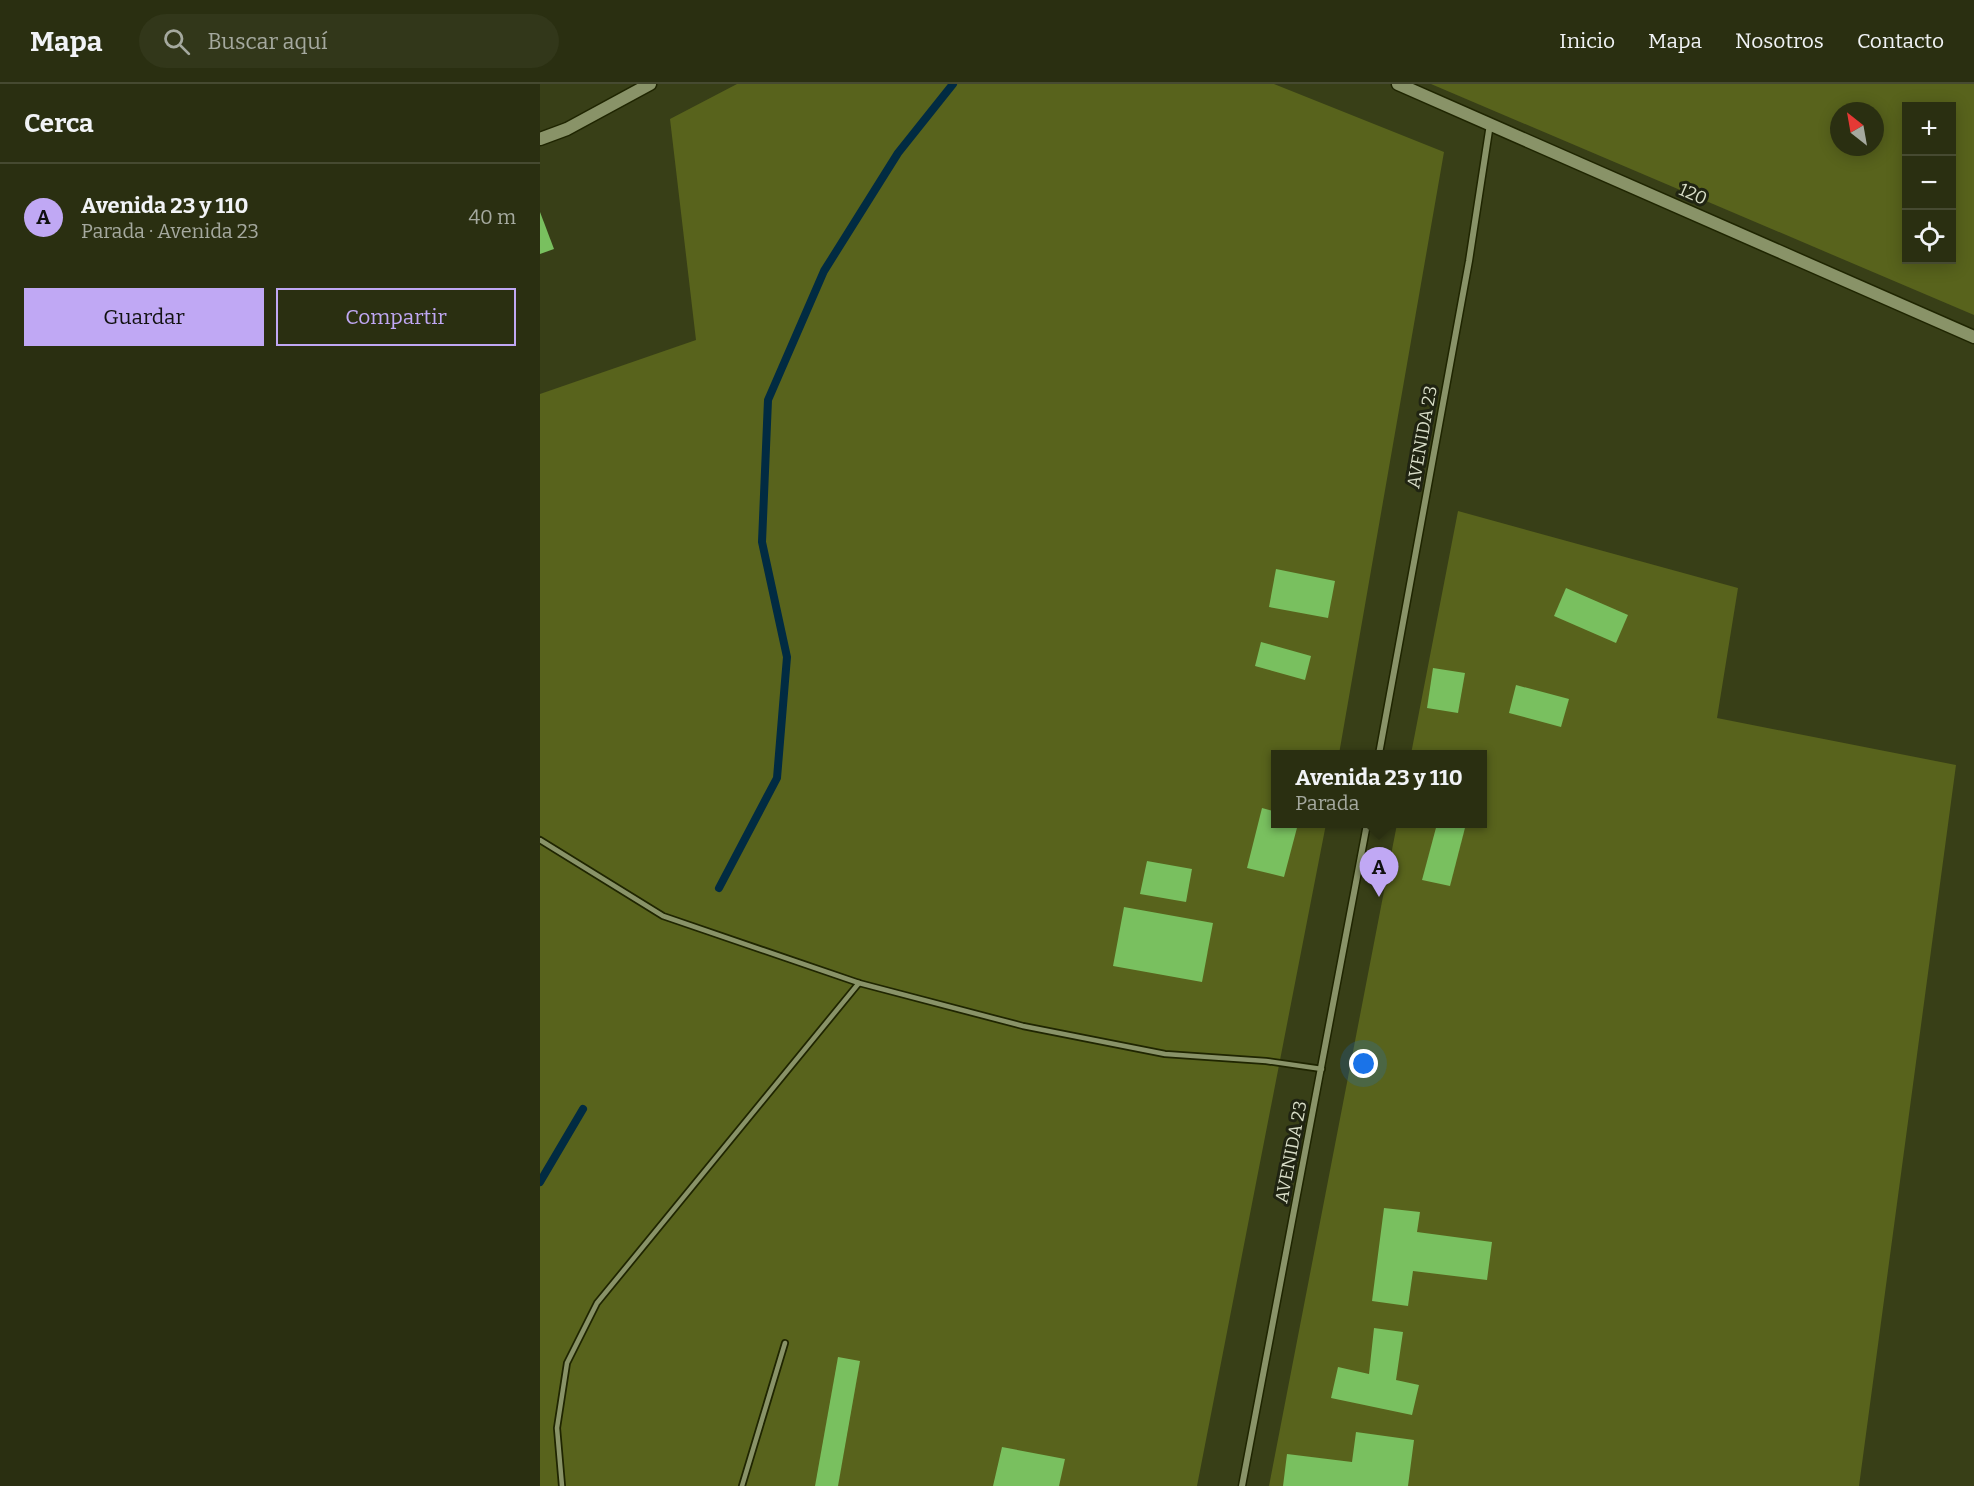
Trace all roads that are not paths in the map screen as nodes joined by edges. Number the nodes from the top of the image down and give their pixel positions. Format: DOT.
graph roads {
  1 [pos="650,84"];
  2 [pos="1398,84"];
  3 [pos="1490,124"];
  4 [pos="540,140"];
  5 [pos="1974,337"];
  6 [pos="1380,750"];
  7 [pos="1365,828"];
  8 [pos="540,840"];
  9 [pos="859,983"];
  10 [pos="1322,1069"];
  11 [pos="785,1343"];
  12 [pos="562,1486"];
  13 [pos="742,1486"];
  14 [pos="1242,1486"];
  1 -- 4 [label="main road"];
  2 -- 3 [label="main road, 120"];
  3 -- 5 [label="main road, 120"];
  3 -- 6 [label="street, AVENIDA 23"];
  7 -- 10 [label="street, AVENIDA 23"];
  8 -- 9 [label="lane"];
  9 -- 10 [label="lane"];
  9 -- 12 [label="lane"];
  10 -- 14 [label="street, AVENIDA 23"];
  11 -- 13 [label="lane"];
}
